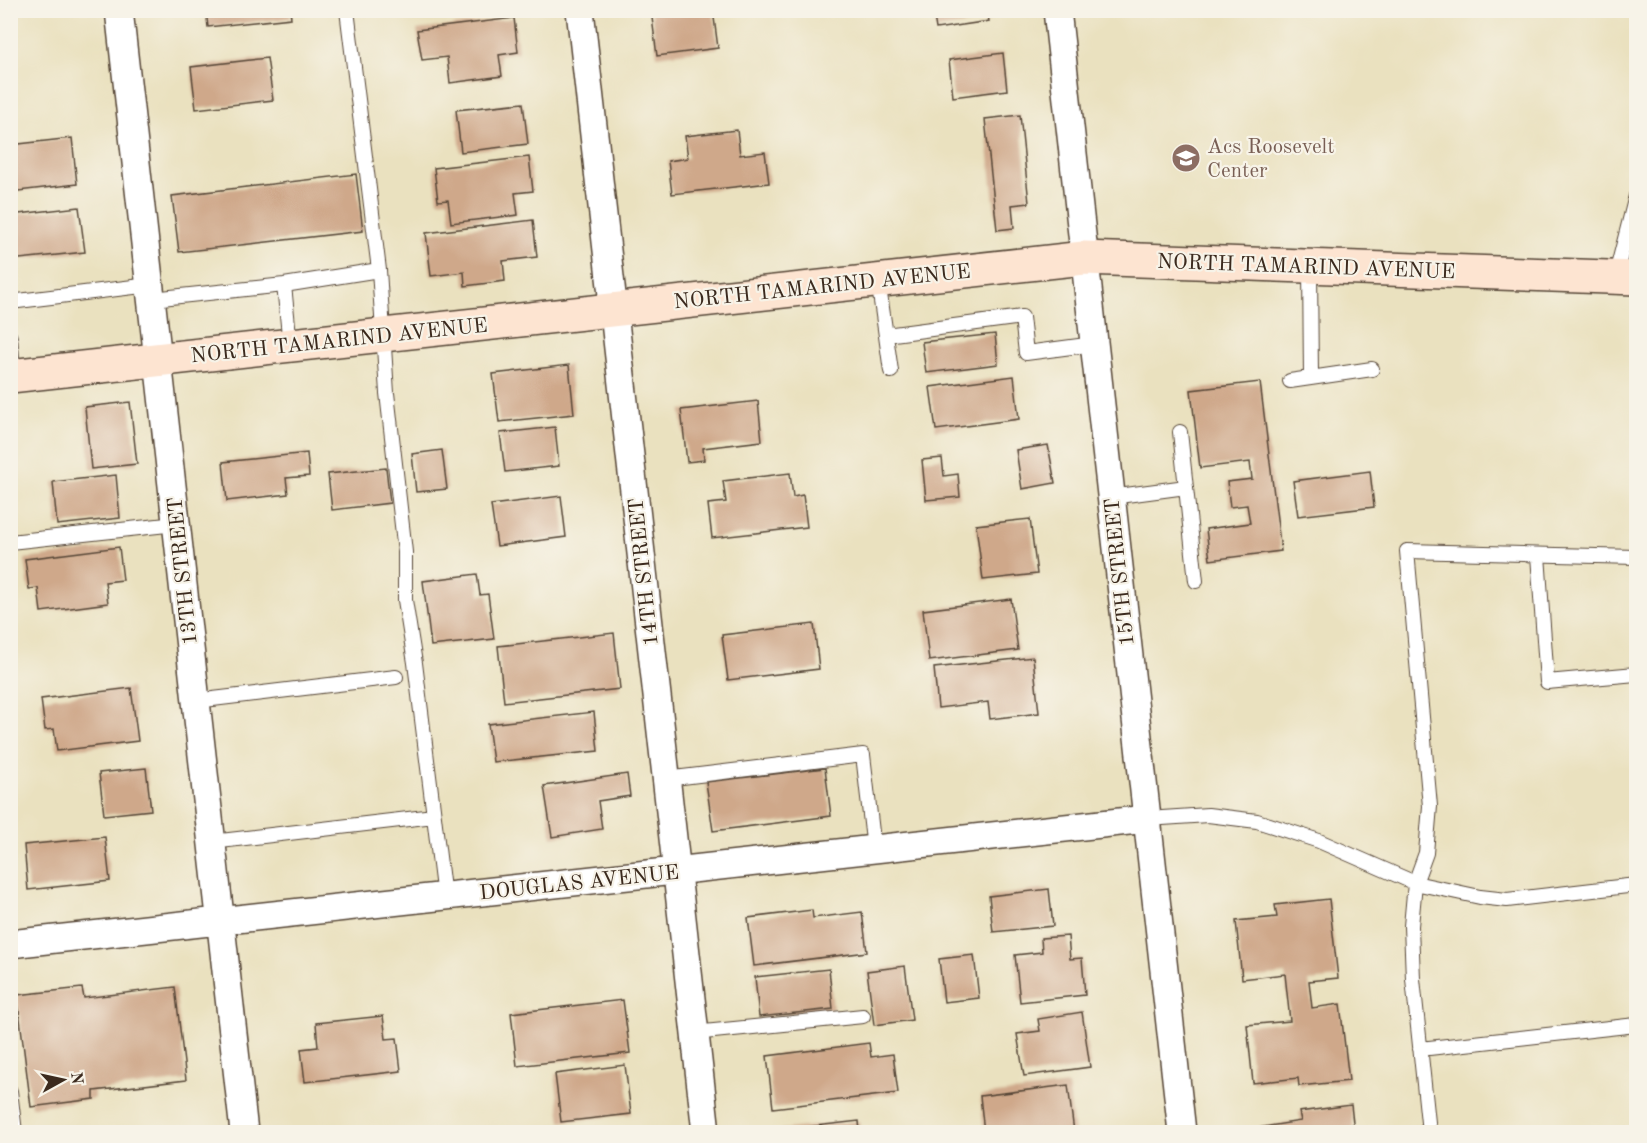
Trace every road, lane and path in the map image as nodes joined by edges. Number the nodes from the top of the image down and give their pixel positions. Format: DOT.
graph roads {
  1 [pos="119,10"];
  2 [pos="347,10"];
  3 [pos="580,10"];
  4 [pos="1057,10"];
  5 [pos="1636,196"];
  6 [pos="1084,258"];
  7 [pos="1310,266"];
  8 [pos="379,270"];
  9 [pos="1626,278"];
  10 [pos="878,280"];
  11 [pos="284,285"];
  12 [pos="151,292"];
  13 [pos="10,302"];
  14 [pos="614,309"];
  15 [pos="886,334"];
  16 [pos="384,335"];
  17 [pos="10,337"];
  18 [pos="1094,344"];
  19 [pos="290,345"];
  20 [pos="158,360"];
  21 [pos="1372,369"];
  22 [pos="891,370"];
  23 [pos="12,376"];
  24 [pos="1311,378"];
  25 [pos="1290,381"];
  26 [pos="1180,432"];
  27 [pos="1186,488"];
  28 [pos="1111,497"];
  29 [pos="176,524"];
  30 [pos="10,542"];
  31 [pos="1538,555"];
  32 [pos="1636,557"];
  33 [pos="1196,580"];
  34 [pos="1636,674"];
  35 [pos="396,677"];
  36 [pos="196,701"];
  37 [pos="666,779"];
  38 [pos="434,816"];
  39 [pos="1147,819"];
  40 [pos="212,843"];
  41 [pos="874,849"];
  42 [pos="676,871"];
  43 [pos="1415,883"];
  44 [pos="1636,885"];
  45 [pos="444,897"];
  46 [pos="221,921"];
  47 [pos="10,944"];
  48 [pos="863,1016"];
  49 [pos="1636,1025"];
  50 [pos="694,1033"];
  51 [pos="1420,1049"];
  52 [pos="10,1091"];
  53 [pos="15,1132"];
  54 [pos="244,1132"];
  55 [pos="705,1132"];
  56 [pos="1182,1132"];
  57 [pos="1429,1132"];
  1 -- 12 [label="street, 13TH STREET"];
  2 -- 8 [label="lane"];
  3 -- 14 [label="street, 14TH STREET"];
  4 -- 6 [label="street, 15TH STREET"];
  5 -- 9 [label="lane"];
  6 -- 7 [label="street, NORTH TAMARIND AVENUE"];
  6 -- 10 [label="street, NORTH TAMARIND AVENUE"];
  6 -- 18 [label="street, 15TH STREET"];
  7 -- 9 [label="street, NORTH TAMARIND AVENUE"];
  7 -- 24 [label="lane"];
  8 -- 11 [label="lane"];
  8 -- 16 [label="lane"];
  10 -- 14 [label="street, NORTH TAMARIND AVENUE"];
  10 -- 15 [label="lane"];
  11 -- 12 [label="lane"];
  11 -- 19 [label="lane"];
  12 -- 13 [label="lane"];
  12 -- 20 [label="street, 13TH STREET"];
  14 -- 16 [label="street, NORTH TAMARIND AVENUE"];
  14 -- 37 [label="street, 14TH STREET"];
  15 -- 18 [label="lane"];
  15 -- 22 [label="lane"];
  16 -- 19 [label="street, NORTH TAMARIND AVENUE"];
  16 -- 38 [label="lane"];
  17 -- 23 [label="lane"];
  18 -- 28 [label="street, 15TH STREET"];
  19 -- 20 [label="street, NORTH TAMARIND AVENUE"];
  20 -- 23 [label="street, NORTH TAMARIND AVENUE"];
  20 -- 29 [label="street, 13TH STREET"];
  21 -- 24 [label="lane"];
  24 -- 25 [label="lane"];
  26 -- 27 [label="lane"];
  27 -- 28 [label="lane"];
  27 -- 33 [label="lane"];
  28 -- 39 [label="street, 15TH STREET"];
  29 -- 30 [label="lane"];
  29 -- 36 [label="street, 13TH STREET"];
  31 -- 32 [label="lane"];
  31 -- 34 [label="lane"];
  31 -- 43 [label="lane"];
  35 -- 36 [label="lane"];
  36 -- 40 [label="street, 13TH STREET"];
  37 -- 41 [label="lane"];
  37 -- 42 [label="street, 14TH STREET"];
  38 -- 40 [label="lane"];
  38 -- 45 [label="lane"];
  39 -- 41 [label="street, DOUGLAS AVENUE"];
  39 -- 43 [label="lane"];
  39 -- 56 [label="street, 15TH STREET"];
  40 -- 46 [label="street, 13TH STREET"];
  41 -- 42 [label="street, DOUGLAS AVENUE"];
  42 -- 45 [label="street, DOUGLAS AVENUE"];
  42 -- 50 [label="street, 14TH STREET"];
  43 -- 44 [label="lane"];
  43 -- 51 [label="lane"];
  45 -- 46 [label="street, DOUGLAS AVENUE"];
  46 -- 47 [label="street, DOUGLAS AVENUE"];
  46 -- 54 [label="street, 13TH STREET"];
  48 -- 50 [label="lane"];
  49 -- 51 [label="lane"];
  50 -- 55 [label="street, 14TH STREET"];
  51 -- 57 [label="lane"];
  52 -- 53 [label="lane"];
}
